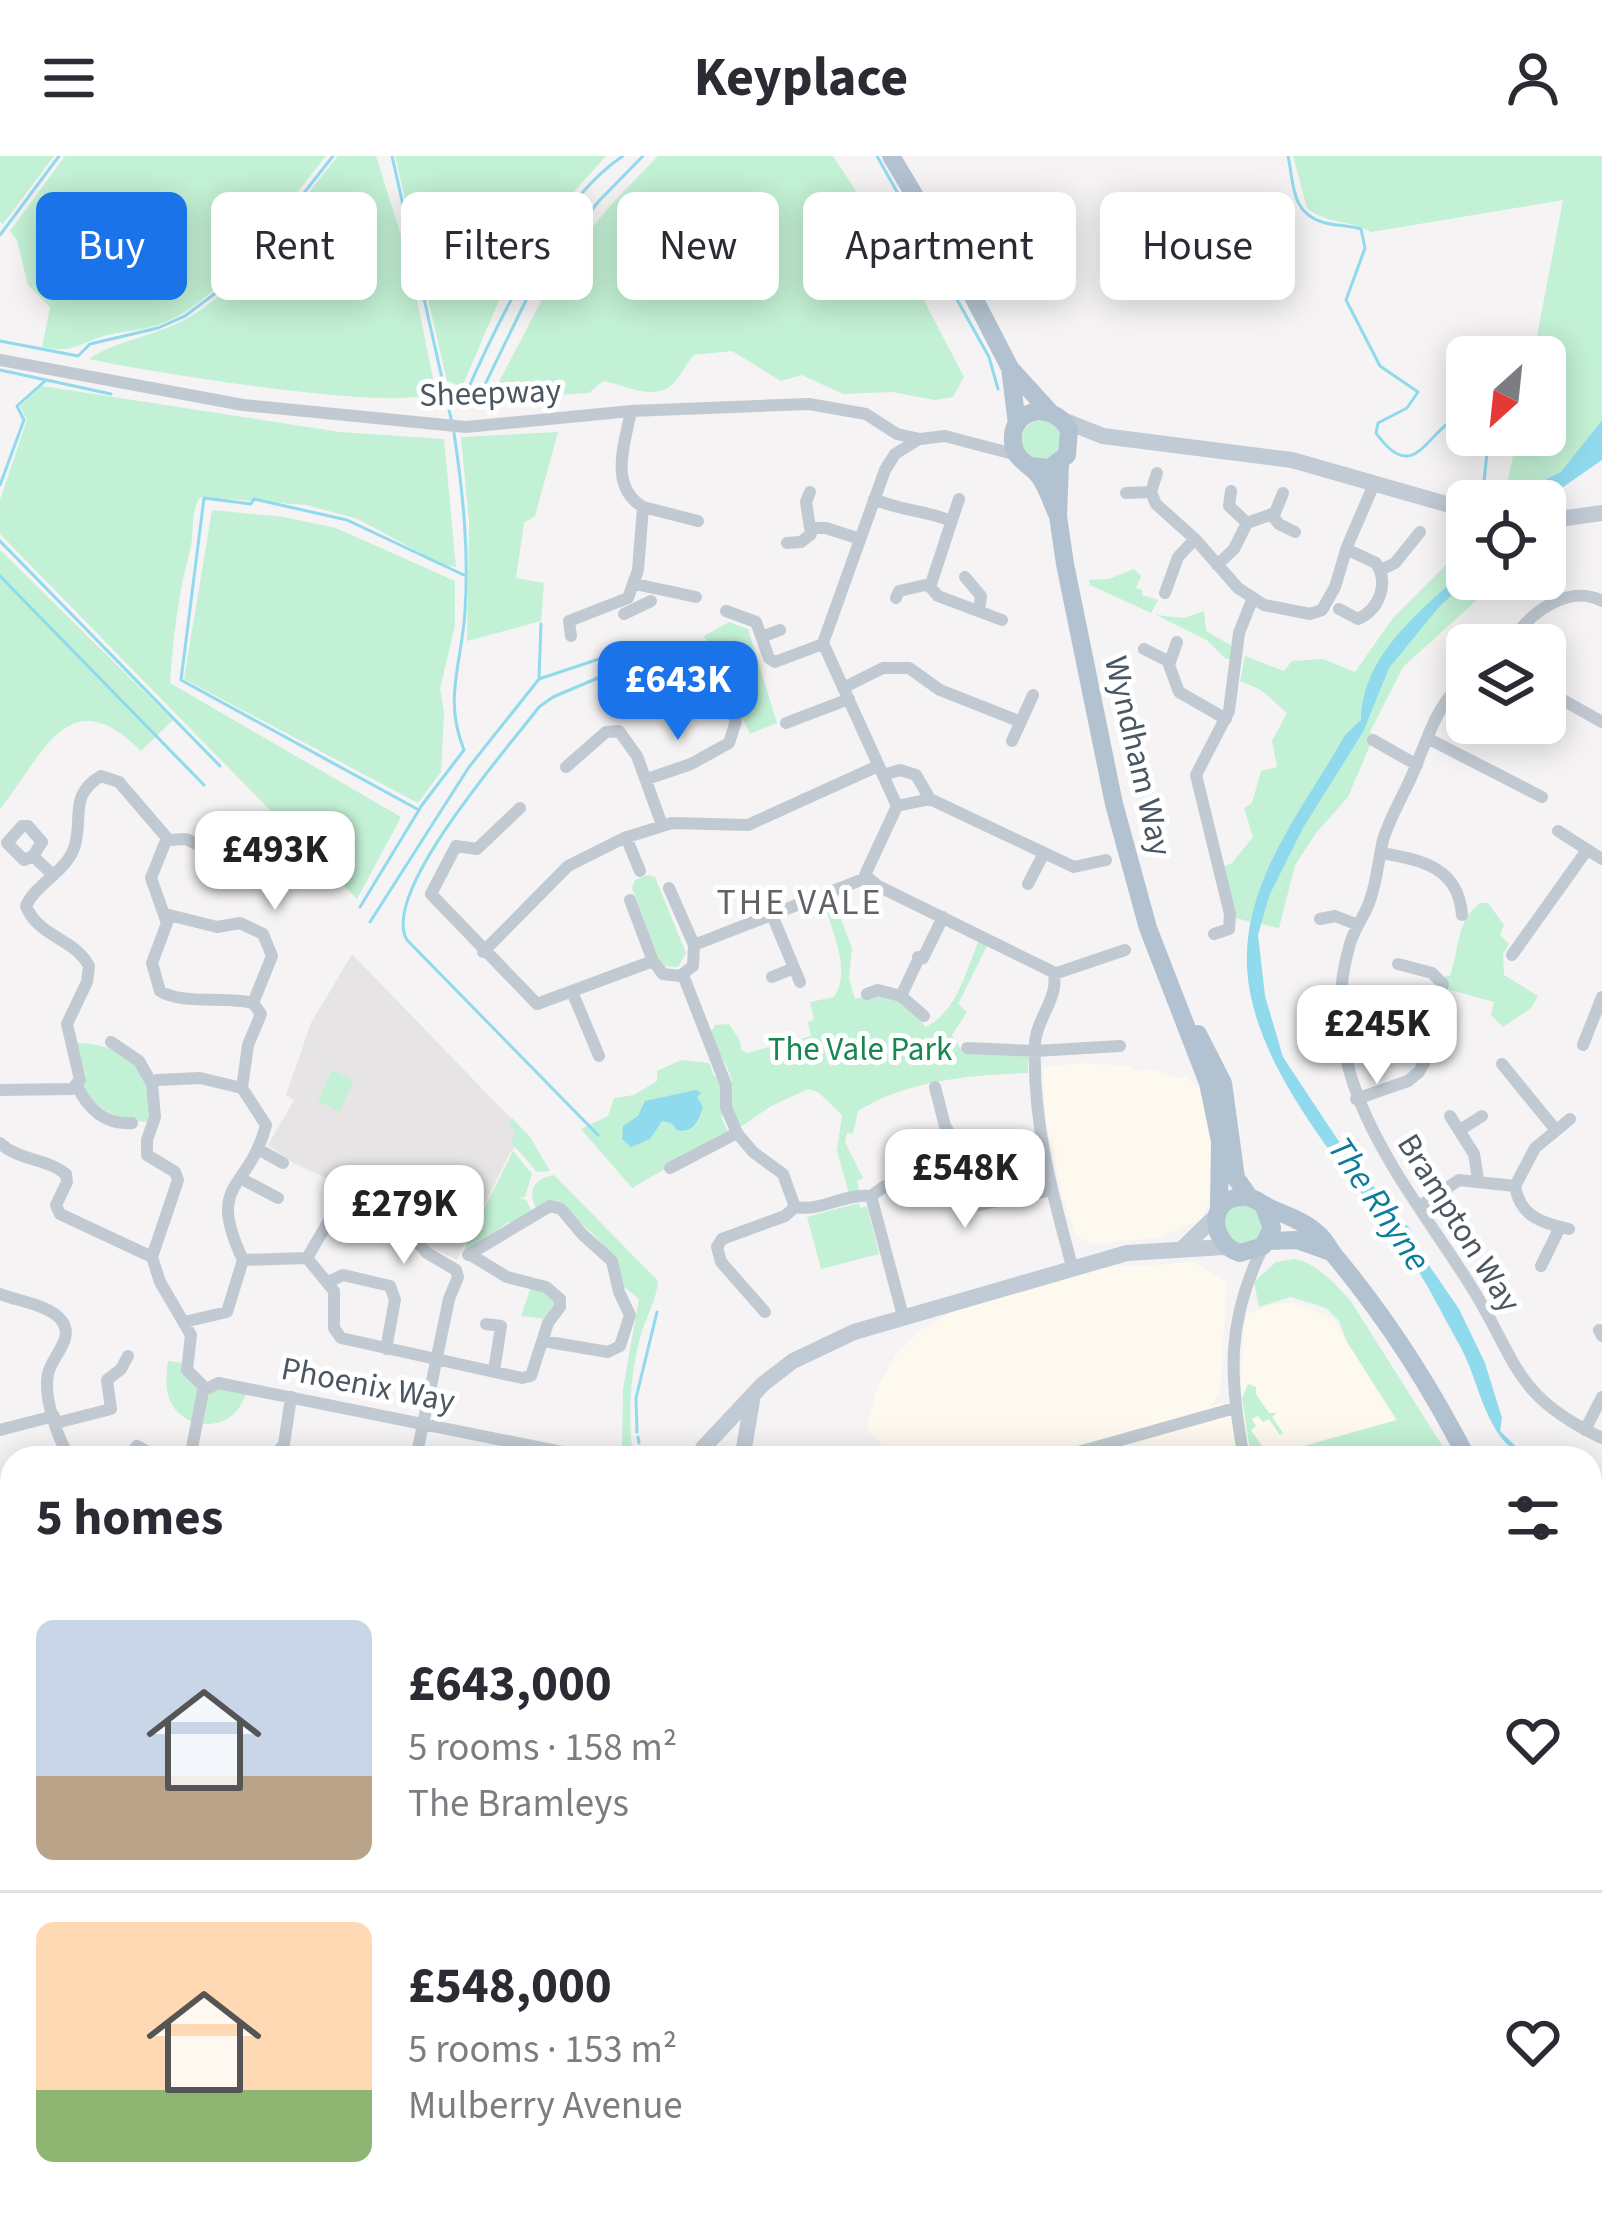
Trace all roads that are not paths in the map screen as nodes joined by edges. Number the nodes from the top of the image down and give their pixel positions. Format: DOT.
graph roads {
  1 [pos="892,156"];
  2 [pos="0,360"];
  3 [pos="1010,368"];
  4 [pos="631,411"];
  5 [pos="1057,416"];
  6 [pos="1015,428"];
  7 [pos="1103,436"];
  8 [pos="920,439"];
  9 [pos="976,446"];
  10 [pos="1065,455"];
  11 [pos="1023,460"];
  12 [pos="1156,473"];
  13 [pos="1374,484"];
  14 [pos="1231,491"];
  15 [pos="1151,492"];
  16 [pos="1126,493"];
  17 [pos="1283,494"];
  18 [pos="804,496"];
  19 [pos="874,499"];
  20 [pos="959,500"];
  21 [pos="1446,505"];
  22 [pos="643,507"];
  23 [pos="1602,513"];
  24 [pos="1271,514"];
  25 [pos="1058,516"];
  26 [pos="1566,517"];
  27 [pos="698,520"];
  28 [pos="951,520"];
  29 [pos="1247,524"];
  30 [pos="812,528"];
  31 [pos="1295,532"];
  32 [pos="1420,532"];
  33 [pos="860,539"];
  34 [pos="1195,539"];
  35 [pos="787,543"];
  36 [pos="1346,550"];
  37 [pos="1217,565"];
  38 [pos="1381,570"];
  39 [pos="965,577"];
  40 [pos="929,584"];
  41 [pos="1165,592"];
  42 [pos="696,596"];
  43 [pos="638,597"];
  44 [pos="896,598"];
  45 [pos="1252,600"];
  46 [pos="1602,601"];
  47 [pos="597,609"];
  48 [pos="1339,609"];
  49 [pos="726,611"];
  50 [pos="979,611"];
  51 [pos="624,614"];
  52 [pos="1002,620"];
  53 [pos="602,624"];
  54 [pos="1523,624"];
  55 [pos="780,630"];
  56 [pos="571,636"];
  57 [pos="762,638"];
  58 [pos="1177,643"];
  59 [pos="823,644"];
  60 [pos="1144,649"];
  61 [pos="1170,662"];
  62 [pos="711,666"];
  63 [pos="846,694"];
  64 [pos="1033,695"];
  65 [pos="1566,702"];
  66 [pos="1446,703"];
  67 [pos="1226,719"];
  68 [pos="1022,722"];
  69 [pos="1602,722"];
  70 [pos="786,723"];
  71 [pos="1429,739"];
  72 [pos="1373,740"];
  73 [pos="1012,741"];
  74 [pos="1417,765"];
  75 [pos="565,767"];
  76 [pos="880,770"];
  77 [pos="647,779"];
  78 [pos="1540,792"];
  79 [pos="930,800"];
  80 [pos="897,806"];
  81 [pos="520,808"];
  82 [pos="662,825"];
  83 [pos="1558,831"];
  84 [pos="626,837"];
  85 [pos="168,840"];
  86 [pos="1587,850"];
  87 [pos="1044,853"];
  88 [pos="1381,853"];
  89 [pos="33,856"];
  90 [pos="1602,859"];
  91 [pos="1106,861"];
  92 [pos="240,866"];
  93 [pos="639,871"];
  94 [pos="53,875"];
  95 [pos="866,878"];
  96 [pos="1028,884"];
  97 [pos="669,889"];
  98 [pos="630,900"];
  99 [pos="164,914"];
  100 [pos="1326,914"];
  101 [pos="772,915"];
  102 [pos="1462,915"];
  103 [pos="944,917"];
  104 [pos="1358,925"];
  105 [pos="1510,931"];
  106 [pos="1214,934"];
  107 [pos="1522,941"];
  108 [pos="694,945"];
  109 [pos="1127,949"];
  110 [pos="483,952"];
  111 [pos="1512,955"];
  112 [pos="653,961"];
  113 [pos="1398,964"];
  114 [pos="1054,974"];
  115 [pos="682,975"];
  116 [pos="772,978"];
  117 [pos="876,988"];
  118 [pos="573,994"];
  119 [pos="901,996"];
  120 [pos="1602,997"];
  121 [pos="253,1003"];
  122 [pos="1178,1003"];
  123 [pos="924,1016"];
  124 [pos="111,1042"];
  125 [pos="1583,1045"];
  126 [pos="1120,1046"];
  127 [pos="968,1048"];
  128 [pos="1035,1051"];
  129 [pos="598,1056"];
  130 [pos="1509,1067"];
  131 [pos="152,1084"];
  132 [pos="77,1086"];
  133 [pos="242,1088"];
  134 [pos="935,1088"];
  135 [pos="0,1090"];
  136 [pos="1356,1099"];
  137 [pos="1450,1116"];
  138 [pos="1481,1116"];
  139 [pos="1570,1119"];
  140 [pos="132,1123"];
  141 [pos="1555,1129"];
  142 [pos="1460,1130"];
  143 [pos="737,1132"];
  144 [pos="0,1143"];
  145 [pos="258,1149"];
  146 [pos="283,1163"];
  147 [pos="670,1168"];
  148 [pos="954,1173"];
  149 [pos="240,1178"];
  150 [pos="1478,1179"];
  151 [pos="1515,1186"];
  152 [pos="1051,1190"];
  153 [pos="871,1196"];
  154 [pos="278,1198"];
  155 [pos="1257,1201"];
  156 [pos="1420,1206"];
  157 [pos="795,1207"];
  158 [pos="1218,1213"];
  159 [pos="1265,1244"];
  160 [pos="1184,1247"];
  161 [pos="1230,1250"];
  162 [pos="1331,1252"];
  163 [pos="469,1254"];
  164 [pos="152,1257"];
  165 [pos="307,1258"];
  166 [pos="243,1259"];
  167 [pos="1072,1266"];
  168 [pos="1541,1266"];
  169 [pos="454,1268"];
  170 [pos="328,1282"];
  171 [pos="1244,1287"];
  172 [pos="0,1294"];
  173 [pos="765,1312"];
  174 [pos="903,1316"];
  175 [pos="184,1322"];
  176 [pos="486,1324"];
  177 [pos="543,1341"];
  178 [pos="386,1348"];
  179 [pos="128,1356"];
  180 [pos="436,1359"];
  181 [pos="494,1371"];
  182 [pos="205,1388"];
  183 [pos="291,1397"];
  184 [pos="1602,1397"];
  185 [pos="752,1400"];
  186 [pos="1235,1408"];
  187 [pos="55,1419"];
  188 [pos="424,1423"];
  189 [pos="0,1430"];
  190 [pos="1585,1430"];
  191 [pos="1602,1438"];
  192 [pos="715,1439"];
  193 [pos="65,1446"];
  194 [pos="193,1446"];
  195 [pos="283,1446"];
  196 [pos="419,1446"];
  197 [pos="524,1446"];
  198 [pos="707,1446"];
  199 [pos="738,1446"];
  200 [pos="747,1446"];
  201 [pos="1100,1446"];
  202 [pos="1242,1446"];
  203 [pos="1461,1446"];
  204 [pos="0,1730"];
  205 [pos="0,1750"];
  1 -- 3 [label="main road"];
  2 -- 4 [label="street, Sheepway"];
  3 -- 5 [label="main road"];
  3 -- 6 [label="main road"];
  4 -- 8 [label="street, Sheepway"];
  4 -- 22 [label="street"];
  5 -- 6 [label="main road"];
  5 -- 7 [label="street"];
  5 -- 10 [label="main road"];
  6 -- 9 [label="street, Sheepway"];
  6 -- 11 [label="main road"];
  7 -- 10 [label="street"];
  7 -- 13 [label="street"];
  8 -- 9 [label="street, Sheepway"];
  8 -- 19 [label="street"];
  9 -- 11 [label="street, Sheepway"];
  10 -- 11 [label="main road"];
  10 -- 25 [label="main road, Wyndham Way"];
  11 -- 25 [label="main road, Wyndham Way"];
  12 -- 15 [label="street"];
  13 -- 21 [label="street"];
  13 -- 36 [label="street"];
  14 -- 29 [label="street"];
  15 -- 16 [label="street"];
  15 -- 34 [label="street"];
  17 -- 24 [label="street"];
  18 -- 30 [label="street"];
  19 -- 28 [label="street"];
  19 -- 33 [label="street"];
  20 -- 28 [label="street"];
  22 -- 27 [label="street"];
  22 -- 43 [label="street"];
  23 -- 26 [label="street"];
  24 -- 29 [label="street"];
  24 -- 31 [label="street"];
  25 -- 122 [label="main road, Wyndham Way"];
  28 -- 40 [label="street"];
  29 -- 37 [label="street"];
  30 -- 33 [label="street"];
  30 -- 35 [label="street"];
  32 -- 38 [label="street"];
  33 -- 59 [label="street"];
  34 -- 37 [label="street"];
  34 -- 41 [label="street"];
  36 -- 38 [label="street"];
  36 -- 45 [label="street"];
  37 -- 45 [label="street"];
  38 -- 48 [label="street"];
  39 -- 50 [label="street"];
  40 -- 44 [label="street"];
  40 -- 50 [label="street"];
  42 -- 43 [label="street"];
  43 -- 47 [label="street"];
  43 -- 51 [label="street"];
  45 -- 67 [label="street"];
  46 -- 54 [label="street"];
  47 -- 53 [label="street"];
  47 -- 56 [label="street"];
  49 -- 57 [label="street"];
  50 -- 52 [label="street"];
  55 -- 57 [label="street"];
  57 -- 59 [label="street"];
  58 -- 61 [label="street"];
  59 -- 63 [label="street"];
  60 -- 61 [label="street"];
  61 -- 67 [label="street"];
  62 -- 77 [label="street"];
  63 -- 68 [label="street"];
  63 -- 70 [label="street"];
  63 -- 76 [label="street"];
  64 -- 68 [label="street"];
  65 -- 69 [label="street"];
  66 -- 71 [label="street, Brampton Way"];
  67 -- 106 [label="street"];
  68 -- 73 [label="street"];
  71 -- 74 [label="street, Brampton Way"];
  71 -- 78 [label="street"];
  72 -- 74 [label="street"];
  74 -- 88 [label="street, Brampton Way"];
  75 -- 77 [label="street"];
  76 -- 79 [label="street"];
  76 -- 80 [label="street"];
  76 -- 82 [label="street"];
  77 -- 82 [label="street"];
  79 -- 80 [label="street"];
  79 -- 87 [label="street"];
  80 -- 95 [label="street"];
  81 -- 110 [label="street"];
  82 -- 84 [label="street"];
  83 -- 86 [label="street"];
  84 -- 93 [label="street"];
  84 -- 110 [label="street"];
  85 -- 92 [label="street"];
  85 -- 94 [label="street"];
  85 -- 99 [label="street"];
  86 -- 90 [label="street"];
  86 -- 107 [label="street"];
  87 -- 91 [label="street"];
  87 -- 96 [label="street"];
  88 -- 102 [label="street"];
  88 -- 104 [label="street, Brampton Way"];
  89 -- 94 [label="street"];
  94 -- 132 [label="street"];
  95 -- 101 [label="street"];
  95 -- 103 [label="street"];
  97 -- 108 [label="street"];
  98 -- 112 [label="street"];
  99 -- 121 [label="street"];
  99 -- 121 [label="street"];
  100 -- 104 [label="street"];
  101 -- 108 [label="street"];
  101 -- 116 [label="street"];
  103 -- 114 [label="street"];
  103 -- 119 [label="street"];
  104 -- 136 [label="street, Brampton Way"];
  105 -- 107 [label="street"];
  107 -- 111 [label="street"];
  108 -- 115 [label="street"];
  109 -- 114 [label="street"];
  110 -- 118 [label="street"];
  112 -- 115 [label="street"];
  112 -- 118 [label="street"];
  113 -- 136 [label="street"];
  114 -- 128 [label="street"];
  115 -- 143 [label="street"];
  117 -- 119 [label="street"];
  118 -- 129 [label="street"];
  119 -- 123 [label="street"];
  120 -- 125 [label="street"];
  121 -- 133 [label="street"];
  122 -- 155 [label="main road, Wyndham Way"];
  122 -- 158 [label="main road, Wyndham Way"];
  124 -- 131 [label="street"];
  126 -- 128 [label="street"];
  127 -- 128 [label="street"];
  128 -- 152 [label="street"];
  130 -- 141 [label="street"];
  131 -- 133 [label="street"];
  131 -- 164 [label="street"];
  132 -- 135 [label="street"];
  132 -- 140 [label="street"];
  133 -- 145 [label="street"];
  134 -- 148 [label="street"];
  136 -- 156 [label="street, Brampton Way"];
  137 -- 142 [label="street"];
  138 -- 142 [label="street"];
  139 -- 141 [label="street"];
  141 -- 151 [label="street"];
  142 -- 150 [label="street"];
  143 -- 147 [label="street"];
  143 -- 157 [label="street"];
  144 -- 164 [label="street"];
  145 -- 146 [label="street"];
  145 -- 149 [label="street"];
  148 -- 152 [label="street"];
  148 -- 153 [label="street"];
  149 -- 154 [label="street"];
  149 -- 166 [label="street"];
  150 -- 151 [label="street"];
  150 -- 156 [label="street"];
  151 -- 168 [label="street"];
  152 -- 167 [label="street"];
  153 -- 157 [label="street"];
  153 -- 174 [label="street"];
  155 -- 158 [label="main road"];
  155 -- 159 [label="main road"];
  155 -- 162 [label="main road"];
  156 -- 190 [label="street, Brampton Way"];
  157 -- 173 [label="street"];
  158 -- 160 [label="street"];
  158 -- 161 [label="main road"];
  159 -- 161 [label="main road"];
  159 -- 162 [label="main road"];
  159 -- 171 [label="street"];
  160 -- 161 [label="street"];
  160 -- 167 [label="street"];
  161 -- 171 [label="street"];
  162 -- 203 [label="main road"];
  163 -- 169 [label="street"];
  163 -- 177 [label="street"];
  163 -- 177 [label="street"];
  164 -- 175 [label="street"];
  165 -- 166 [label="street"];
  165 -- 169 [label="street"];
  165 -- 170 [label="street"];
  166 -- 175 [label="street"];
  167 -- 174 [label="street"];
  169 -- 180 [label="street"];
  170 -- 178 [label="street"];
  170 -- 178 [label="street"];
  171 -- 186 [label="street"];
  172 -- 187 [label="street"];
  174 -- 185 [label="street"];
  175 -- 182 [label="street"];
  176 -- 181 [label="street"];
  177 -- 181 [label="street"];
  178 -- 180 [label="street"];
  179 -- 187 [label="street"];
  180 -- 181 [label="street"];
  180 -- 188 [label="street"];
  182 -- 183 [label="street, Phoenix Way"];
  182 -- 194 [label="street"];
  183 -- 188 [label="street, Phoenix Way"];
  183 -- 195 [label="street"];
  184 -- 190 [label="street"];
  185 -- 192 [label="street"];
  185 -- 200 [label="street"];
  186 -- 201 [label="street"];
  186 -- 202 [label="street"];
  187 -- 189 [label="street"];
  187 -- 193 [label="street"];
  188 -- 196 [label="street"];
  188 -- 197 [label="street, Phoenix Way"];
  190 -- 191 [label="street, Brampton Way"];
  192 -- 198 [label="street"];
  192 -- 199 [label="street"];
  204 -- 205 [label="street"];
}
